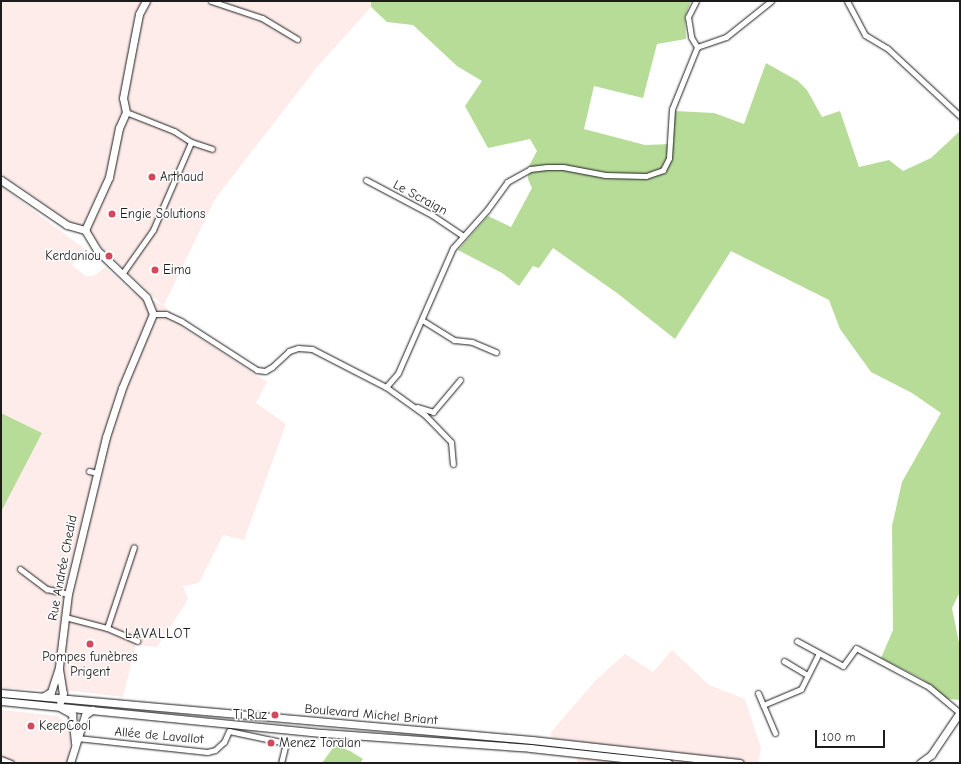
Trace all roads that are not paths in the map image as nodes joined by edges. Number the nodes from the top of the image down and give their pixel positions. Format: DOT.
graph roads {
  1 [pos="146,1"];
  2 [pos="211,1"];
  3 [pos="696,1"];
  4 [pos="771,1"];
  5 [pos="847,1"];
  6 [pos="297,39"];
  7 [pos="697,47"];
  8 [pos="126,112"];
  9 [pos="960,116"];
  10 [pos="191,142"];
  11 [pos="212,149"];
  12 [pos="1,180"];
  13 [pos="366,180"];
  14 [pos="85,230"];
  15 [pos="463,236"];
  16 [pos="122,274"];
  17 [pos="153,314"];
  18 [pos="422,320"];
  19 [pos="496,352"];
  20 [pos="460,380"];
  21 [pos="386,386"];
  22 [pos="412,406"];
  23 [pos="453,464"];
  24 [pos="134,547"];
  25 [pos="20,569"];
  26 [pos="68,594"];
  27 [pos="65,617"];
  28 [pos="107,628"];
  29 [pos="797,640"];
  30 [pos="137,641"];
  31 [pos="819,654"];
  32 [pos="784,661"];
  33 [pos="59,667"];
  34 [pos="807,675"];
  35 [pos="1,693"];
  36 [pos="758,693"];
  37 [pos="57,695"];
  38 [pos="74,700"];
  39 [pos="1,701"];
  40 [pos="763,705"];
  41 [pos="58,706"];
  42 [pos="83,712"];
  43 [pos="960,712"];
  44 [pos="243,716"];
  45 [pos="228,724"];
  46 [pos="266,727"];
  47 [pos="229,731"];
  48 [pos="775,733"];
  49 [pos="263,738"];
  50 [pos="76,741"];
  51 [pos="931,755"];
  52 [pos="1,759"];
  53 [pos="677,760"];
  54 [pos="11,763"];
  55 [pos="70,763"];
  56 [pos="281,763"];
  57 [pos="668,763"];
  58 [pos="740,763"];
  59 [pos="920,763"];
  60 [pos="929,763"];
  1 -- 8 [label="main road"];
  2 -- 6 [label="street"];
  3 -- 7 [label="street"];
  4 -- 7 [label="street"];
  5 -- 9 [label="street"];
  7 -- 15 [label="street"];
  8 -- 10 [label="street"];
  8 -- 14 [label="main road"];
  10 -- 11 [label="street"];
  10 -- 16 [label="street"];
  12 -- 14 [label="main road"];
  13 -- 15 [label="street, Le Scraign"];
  14 -- 16 [label="main road"];
  15 -- 18 [label="street"];
  16 -- 17 [label="main road"];
  17 -- 21 [label="street"];
  17 -- 26 [label="main road, Rue Andrée Chedid"];
  18 -- 19 [label="street"];
  18 -- 21 [label="street"];
  20 -- 22 [label="street"];
  21 -- 22 [label="street"];
  22 -- 23 [label="street"];
  24 -- 28 [label="street"];
  25 -- 26 [label="street"];
  26 -- 27 [label="main road, Rue Andrée Chedid"];
  27 -- 28 [label="street"];
  27 -- 33 [label="main road, Rue Andrée Chedid"];
  28 -- 30 [label="street"];
  29 -- 31 [label="street"];
  31 -- 34 [label="street"];
  31 -- 43 [label="street"];
  32 -- 34 [label="street"];
  33 -- 37 [label="main road, Rue Andrée Chedid"];
  33 -- 37 [label="main road, Rue Andrée Chedid"];
  34 -- 40 [label="street"];
  35 -- 37 [label="main road"];
  36 -- 40 [label="street"];
  37 -- 38 [label="main road"];
  37 -- 41 [label="main road"];
  38 -- 42 [label="main road"];
  38 -- 44 [label="main road, Boulevard Michel Briant"];
  39 -- 41 [label="main road"];
  40 -- 48 [label="street"];
  41 -- 42 [label="main road"];
  41 -- 50 [label="main road"];
  42 -- 45 [label="main road, Boulevard Michel Briant"];
  42 -- 50 [label="main road"];
  43 -- 51 [label="main road"];
  44 -- 45 [label="main road"];
  44 -- 53 [label="main road, Boulevard Michel Briant"];
  45 -- 46 [label="main road, Boulevard Michel Briant"];
  45 -- 47 [label="street"];
  46 -- 49 [label="street"];
  46 -- 57 [label="main road, Boulevard Michel Briant"];
  47 -- 49 [label="street"];
  47 -- 50 [label="street, Allée de Lavallot"];
  49 -- 56 [label="street"];
  50 -- 55 [label="main road"];
  51 -- 59 [label="main road"];
  51 -- 60 [label="main road"];
  52 -- 54 [label="street"];
  53 -- 58 [label="main road, Boulevard Michel Briant"];
}
